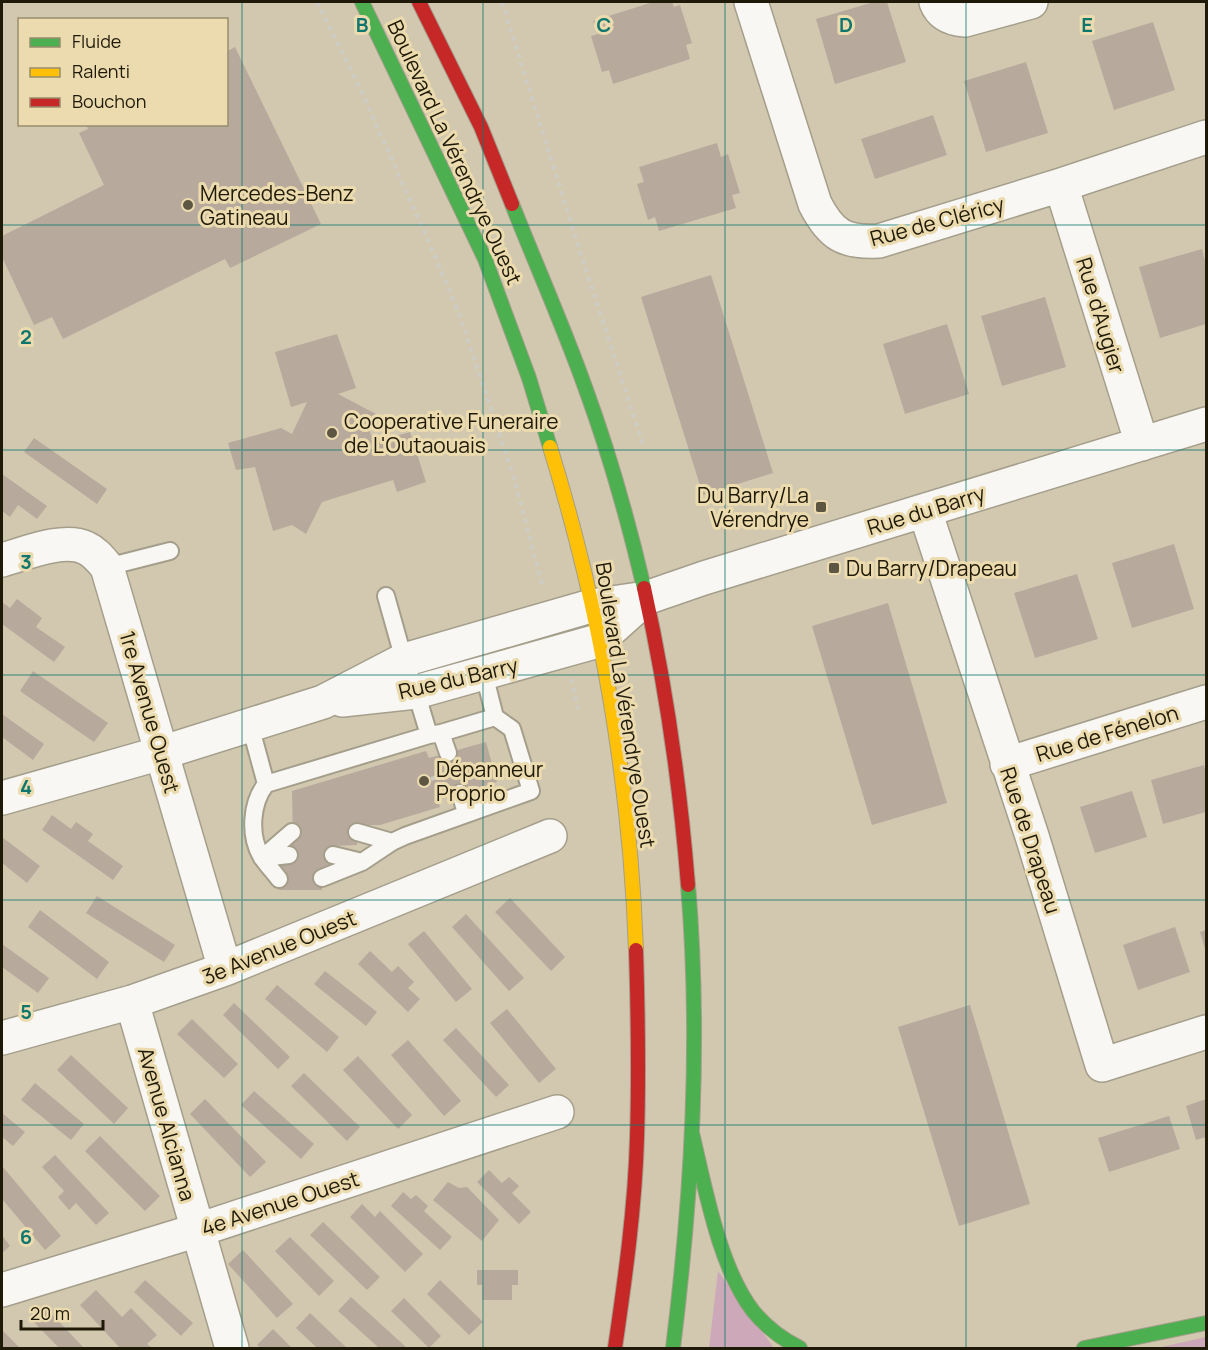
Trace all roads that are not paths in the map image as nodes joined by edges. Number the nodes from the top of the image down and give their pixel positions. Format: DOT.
graph roads {
  1 [pos="362,2"];
  2 [pos="419,2"];
  3 [pos="751,2"];
  4 [pos="936,2"];
  5 [pos="1031,2"];
  6 [pos="1206,137"];
  7 [pos="1061,185"];
  8 [pos="1206,424"];
  9 [pos="1142,444"];
  10 [pos="925,511"];
  11 [pos="170,551"];
  12 [pos="2,561"];
  13 [pos="107,567"];
  14 [pos="386,596"];
  15 [pos="646,598"];
  16 [pos="591,606"];
  17 [pos="598,641"];
  18 [pos="404,660"];
  19 [pos="484,674"];
  20 [pos="416,692"];
  21 [pos="323,702"];
  22 [pos="1206,702"];
  23 [pos="495,717"];
  24 [pos="250,725"];
  25 [pos="435,734"];
  26 [pos="161,753"];
  27 [pos="448,753"];
  28 [pos="1007,764"];
  29 [pos="266,784"];
  30 [pos="459,793"];
  31 [pos="2,798"];
  32 [pos="466,813"];
  33 [pos="292,832"];
  34 [pos="357,832"];
  35 [pos="550,836"];
  36 [pos="392,842"];
  37 [pos="289,855"];
  38 [pos="333,855"];
  39 [pos="262,858"];
  40 [pos="362,862"];
  41 [pos="279,879"];
  42 [pos="322,879"];
  43 [pos="225,969"];
  44 [pos="132,1002"];
  45 [pos="1206,1032"];
  46 [pos="2,1038"];
  47 [pos="557,1112"];
  48 [pos="692,1133"];
  49 [pos="198,1230"];
  50 [pos="2,1290"];
  51 [pos="1206,1323"];
  52 [pos="232,1348"];
  53 [pos="615,1348"];
  54 [pos="673,1348"];
  55 [pos="800,1348"];
  56 [pos="1084,1348"];
  1 -- 16 [label="main road, Boulevard La Vérendrye Ouest"];
  2 -- 15 [label="main road, Boulevard La Vérendrye Ouest"];
  3 -- 7 [label="street, Rue de Cléricy"];
  4 -- 5 [label="street"];
  6 -- 7 [label="street, Rue de Cléricy"];
  7 -- 9 [label="street, Rue d'Augier"];
  8 -- 9 [label="street, Rue du Barry"];
  9 -- 10 [label="street, Rue du Barry"];
  10 -- 15 [label="street, Rue du Barry"];
  10 -- 28 [label="street, Rue de Drapeau"];
  11 -- 13 [label="lane"];
  12 -- 13 [label="street"];
  13 -- 26 [label="street, 1re Avenue Ouest"];
  14 -- 18 [label="lane"];
  15 -- 16 [label="street, Rue du Barry"];
  15 -- 17 [label="street, Rue du Barry"];
  15 -- 48 [label="main road, Boulevard La Vérendrye Ouest"];
  16 -- 17 [label="main road, Boulevard La Vérendrye Ouest"];
  16 -- 18 [label="street, Rue du Barry"];
  17 -- 19 [label="street, Rue du Barry"];
  17 -- 53 [label="main road, Boulevard La Vérendrye Ouest"];
  18 -- 20 [label="lane"];
  18 -- 21 [label="street, Rue du Barry"];
  19 -- 20 [label="street, Rue du Barry"];
  19 -- 23 [label="lane"];
  20 -- 21 [label="street, Rue du Barry"];
  20 -- 25 [label="lane"];
  21 -- 24 [label="street, Rue du Barry"];
  22 -- 28 [label="street, Rue de Fénelon"];
  23 -- 25 [label="lane"];
  23 -- 32 [label="lane"];
  24 -- 26 [label="street, Rue du Barry"];
  24 -- 29 [label="lane"];
  25 -- 27 [label="lane"];
  25 -- 29 [label="lane"];
  26 -- 31 [label="street, Rue du Barry"];
  26 -- 43 [label="street, 1re Avenue Ouest"];
  28 -- 45 [label="street, Rue de Drapeau"];
  29 -- 39 [label="lane"];
  30 -- 32 [label="lane"];
  32 -- 36 [label="lane"];
  33 -- 39 [label="lane"];
  34 -- 36 [label="lane"];
  35 -- 43 [label="street, 3e Avenue Ouest"];
  36 -- 40 [label="lane"];
  37 -- 39 [label="lane"];
  38 -- 40 [label="lane"];
  39 -- 41 [label="lane"];
  40 -- 42 [label="lane"];
  43 -- 44 [label="street, 3e Avenue Ouest"];
  44 -- 46 [label="street, 3e Avenue Ouest"];
  44 -- 49 [label="street, Avenue Alcianna"];
  47 -- 49 [label="street, 4e Avenue Ouest"];
  48 -- 54 [label="main road, Boulevard La Vérendrye Ouest"];
  48 -- 55 [label="main road"];
  49 -- 50 [label="street, 4e Avenue Ouest"];
  49 -- 52 [label="street, Avenue Alcianna"];
  51 -- 56 [label="main road"];
}
